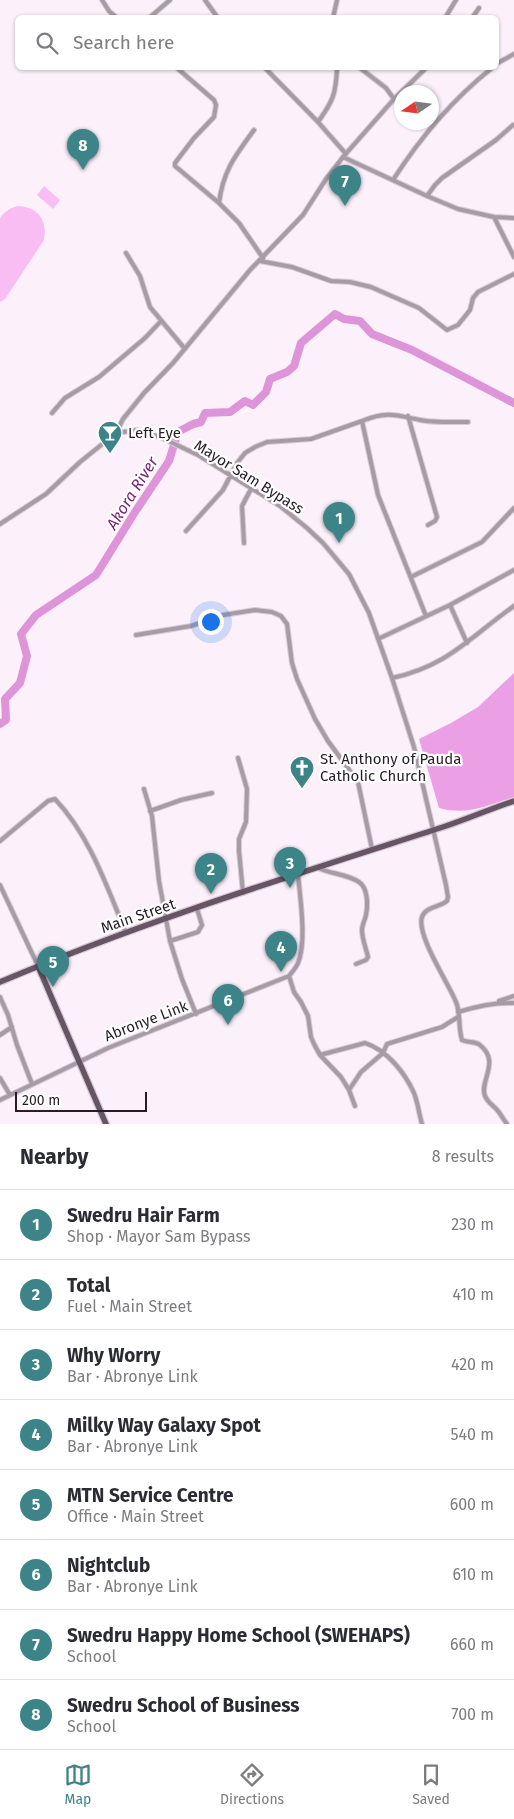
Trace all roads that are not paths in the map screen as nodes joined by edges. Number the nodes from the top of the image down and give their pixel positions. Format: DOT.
graph roads {
  1 [pos="102,0"];
  2 [pos="170,0"];
  3 [pos="205,0"];
  4 [pos="337,0"];
  5 [pos="456,0"];
  6 [pos="479,8"];
  7 [pos="114,15"];
  8 [pos="152,15"];
  9 [pos="216,15"];
  10 [pos="334,15"];
  11 [pos="447,15"];
  12 [pos="474,15"];
  13 [pos="514,54"];
  14 [pos="499,62"];
  15 [pos="179,70"];
  16 [pos="267,70"];
  17 [pos="337,70"];
  18 [pos="363,70"];
  19 [pos="424,70"];
  20 [pos="490,70"];
  21 [pos="408,85"];
  22 [pos="394,99"];
  23 [pos="318,122"];
  24 [pos="513,125"];
  25 [pos="254,130"];
  26 [pos="344,156"];
  27 [pos="392,180"];
  28 [pos="427,196"];
  29 [pos="220,204"];
  30 [pos="494,218"];
  31 [pos="514,218"];
  32 [pos="126,253"];
  33 [pos="514,255"];
  34 [pos="262,259"];
  35 [pos="514,274"];
  36 [pos="161,321"];
  37 [pos="185,349"];
  38 [pos="52,413"];
  39 [pos="408,416"];
  40 [pos="362,421"];
  41 [pos="468,422"];
  42 [pos="116,433"];
  43 [pos="231,475"];
  44 [pos="251,488"];
  45 [pos="514,508"];
  46 [pos="0,524"];
  47 [pos="428,525"];
  48 [pos="186,531"];
  49 [pos="244,543"];
  50 [pos="514,570"];
  51 [pos="410,577"];
  52 [pos="450,605"];
  53 [pos="514,606"];
  54 [pos="426,616"];
  55 [pos="136,635"];
  56 [pos="378,639"];
  57 [pos="467,643"];
  58 [pos="392,678"];
  59 [pos="238,758"];
  60 [pos="144,789"];
  61 [pos="212,793"];
  62 [pos="514,801"];
  63 [pos="150,811"];
  64 [pos="433,830"];
  65 [pos="0,841"];
  66 [pos="372,849"];
  67 [pos="317,868"];
  68 [pos="298,873"];
  69 [pos="0,885"];
  70 [pos="243,893"];
  71 [pos="197,908"];
  72 [pos="166,919"];
  73 [pos="126,933"];
  74 [pos="170,941"];
  75 [pos="356,964"];
  76 [pos="38,966"];
  77 [pos="289,976"];
  78 [pos="0,982"];
  79 [pos="514,996"];
  80 [pos="0,997"];
  81 [pos="497,1002"];
  82 [pos="514,1003"];
  83 [pos="458,1012"];
  84 [pos="196,1014"];
  85 [pos="458,1017"];
  86 [pos="12,1027"];
  87 [pos="0,1035"];
  88 [pos="383,1053"];
  89 [pos="320,1054"];
  90 [pos="79,1061"];
  91 [pos="0,1078"];
  92 [pos="32,1084"];
  93 [pos="349,1090"];
  94 [pos="10,1095"];
  95 [pos="0,1100"];
  96 [pos="355,1106"];
  97 [pos="106,1124"];
  98 [pos="422,1124"];
  99 [pos="507,1124"];
  1 -- 7 [label="street"];
  2 -- 8 [label="street"];
  3 -- 9 [label="street"];
  4 -- 10 [label="street"];
  5 -- 11 [label="street"];
  6 -- 12 [label="street"];
  13 -- 14 [label="street"];
  15 -- 29 [label="street"];
  16 -- 23 [label="street"];
  17 -- 23 [label="street"];
  18 -- 22 [label="street"];
  19 -- 21 [label="street"];
  20 -- 27 [label="street"];
  22 -- 26 [label="street"];
  23 -- 26 [label="street"];
  24 -- 28 [label="street"];
  25 -- 29 [label="street"];
  26 -- 27 [label="street"];
  26 -- 34 [label="street"];
  27 -- 28 [label="street"];
  28 -- 30 [label="street"];
  29 -- 34 [label="street"];
  30 -- 31 [label="street"];
  30 -- 33 [label="street"];
  32 -- 36 [label="street"];
  34 -- 35 [label="street"];
  34 -- 37 [label="street"];
  36 -- 37 [label="street"];
  36 -- 38 [label="street"];
  37 -- 42 [label="street"];
  39 -- 40 [label="street"];
  39 -- 41 [label="street"];
  39 -- 47 [label="street"];
  40 -- 43 [label="street"];
  40 -- 51 [label="street"];
  42 -- 43 [label="street, Mayor Sam Bypass"];
  42 -- 46 [label="street"];
  43 -- 44 [label="street, Mayor Sam Bypass"];
  43 -- 48 [label="street"];
  44 -- 49 [label="street"];
  44 -- 56 [label="street, Mayor Sam Bypass"];
  45 -- 51 [label="street"];
  50 -- 52 [label="street"];
  51 -- 54 [label="street"];
  52 -- 54 [label="street"];
  52 -- 57 [label="street"];
  53 -- 57 [label="street"];
  54 -- 56 [label="street"];
  55 -- 66 [label="street"];
  56 -- 58 [label="street, Mayor Sam Bypass"];
  57 -- 58 [label="street"];
  58 -- 64 [label="street, Mayor Sam Bypass"];
  59 -- 70 [label="street"];
  60 -- 63 [label="street"];
  61 -- 63 [label="street"];
  62 -- 64 [label="main road, Main Street"];
  63 -- 72 [label="street"];
  64 -- 66 [label="main road, Main Street"];
  64 -- 83 [label="street, Mayor Sam Bypass"];
  65 -- 73 [label="street"];
  66 -- 67 [label="main road, Main Street"];
  67 -- 68 [label="main road, Main Street"];
  67 -- 75 [label="street"];
  68 -- 70 [label="main road, Main Street"];
  68 -- 77 [label="street"];
  69 -- 76 [label="street"];
  70 -- 71 [label="main road, Main Street"];
  71 -- 72 [label="main road, Main Street"];
  71 -- 74 [label="street"];
  72 -- 73 [label="main road, Main Street"];
  72 -- 74 [label="street"];
  73 -- 76 [label="main road, Main Street"];
  74 -- 84 [label="street"];
  76 -- 78 [label="main road, Main Street"];
  76 -- 90 [label="main road"];
  77 -- 84 [label="street, Abronye Link"];
  77 -- 89 [label="street"];
  79 -- 81 [label="street"];
  80 -- 86 [label="street"];
  81 -- 82 [label="street"];
  81 -- 83 [label="street"];
  83 -- 85 [label="street"];
  84 -- 90 [label="street, Abronye Link"];
  85 -- 88 [label="street"];
  85 -- 99 [label="street"];
  86 -- 87 [label="street"];
  86 -- 92 [label="street"];
  88 -- 89 [label="street"];
  88 -- 93 [label="street"];
  88 -- 98 [label="street"];
  89 -- 93 [label="street"];
  90 -- 92 [label="street, Abronye Link"];
  90 -- 97 [label="main road"];
  91 -- 94 [label="street"];
  92 -- 94 [label="street, Abronye Link"];
  93 -- 96 [label="street"];
  94 -- 95 [label="street, Abronye Link"];
}
